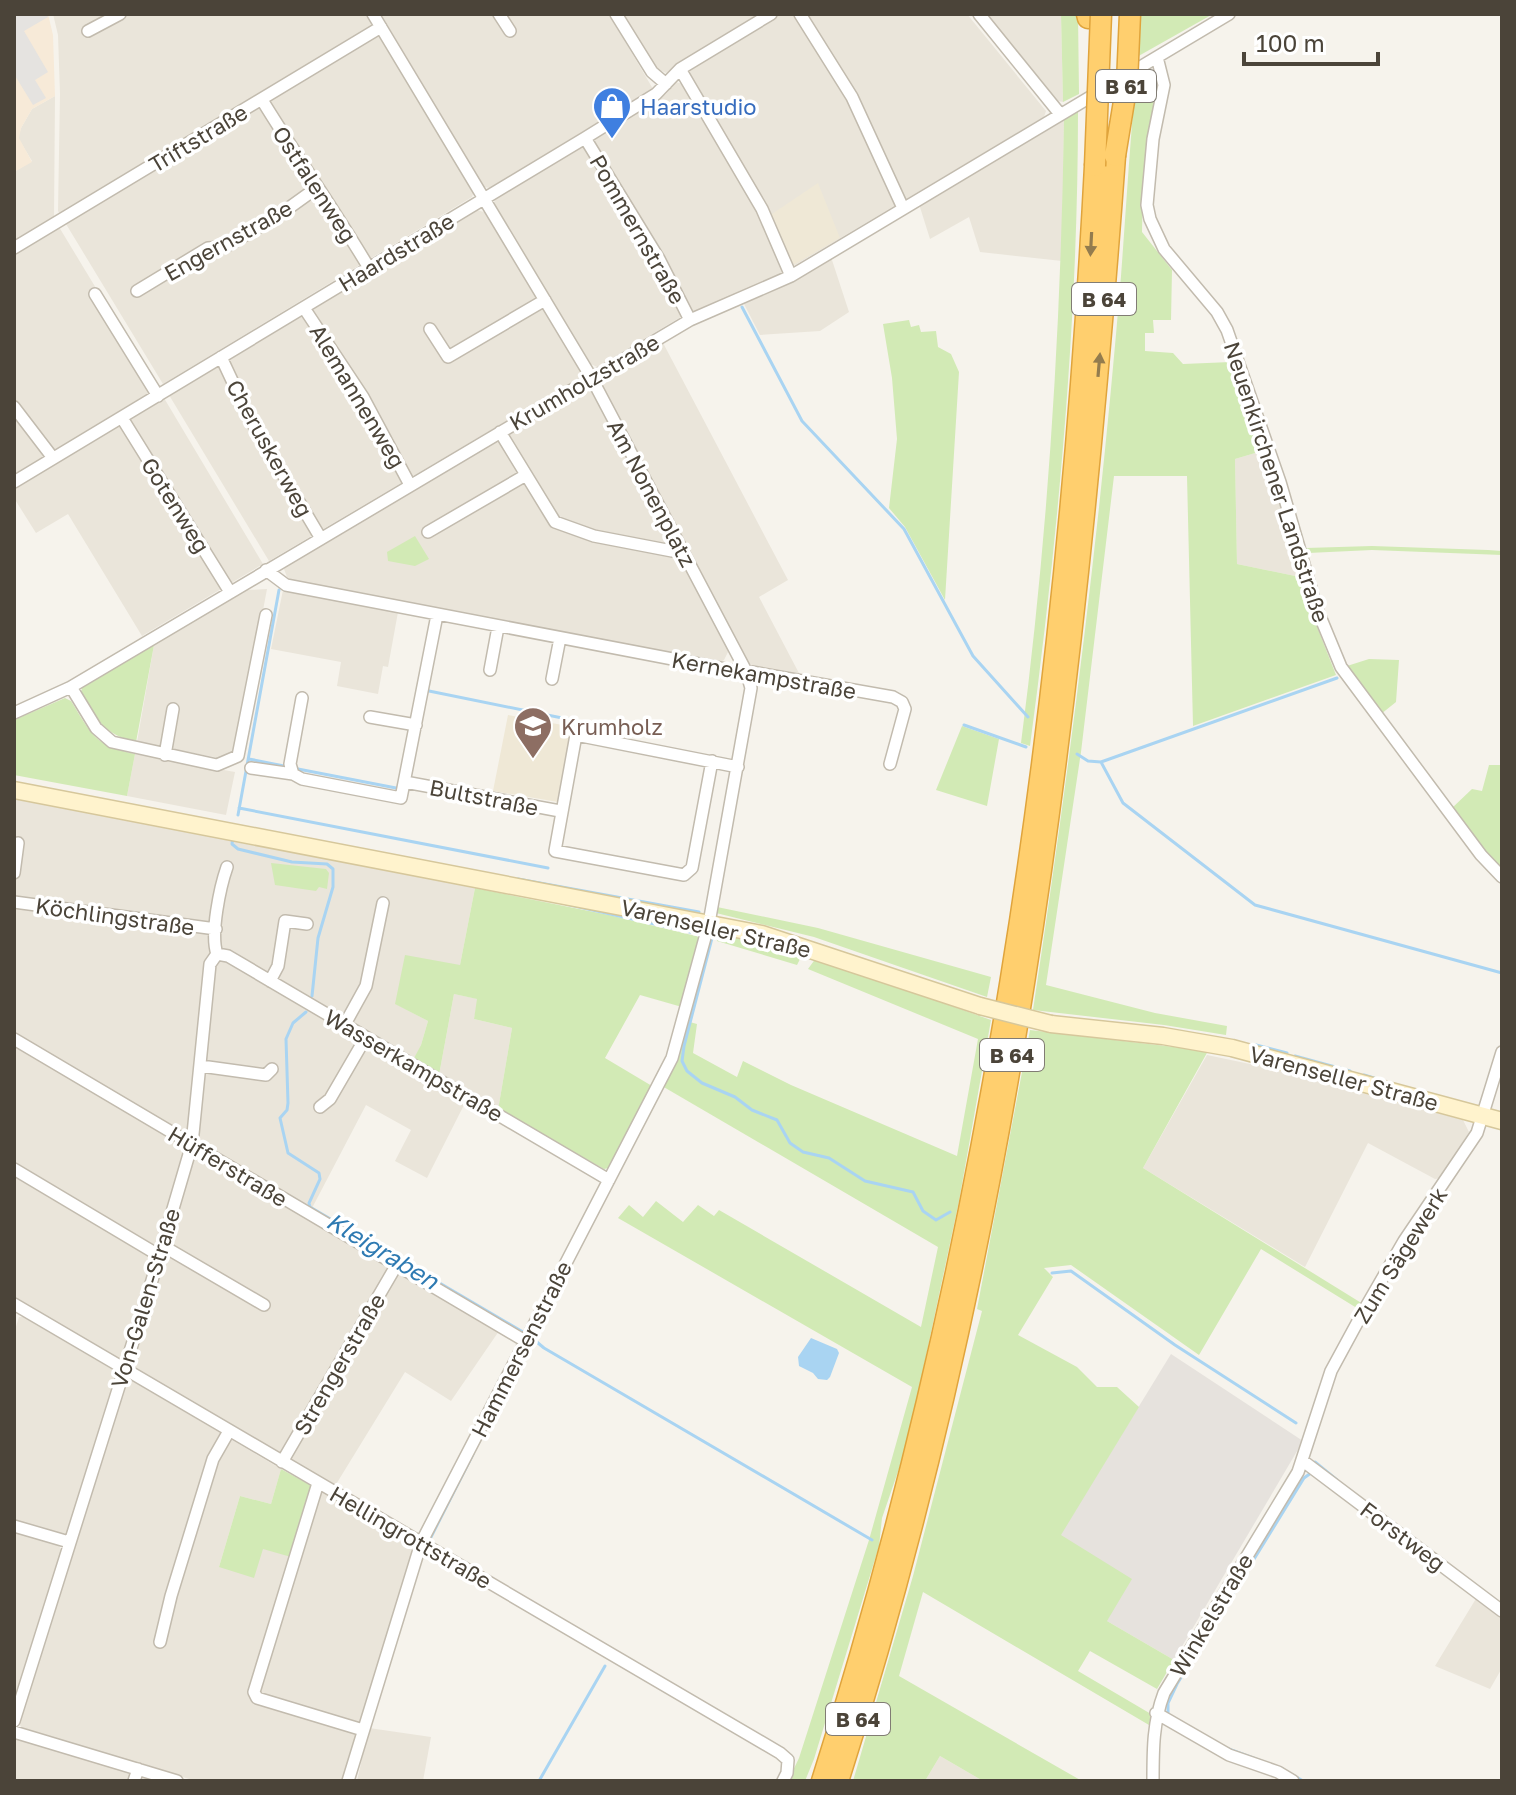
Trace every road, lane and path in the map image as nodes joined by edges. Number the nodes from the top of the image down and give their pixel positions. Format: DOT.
graph roads {
  1 [pos="120,14"];
  2 [pos="373,14"];
  3 [pos="499,14"];
  4 [pos="616,14"];
  5 [pos="771,14"];
  6 [pos="800,14"];
  7 [pos="979,14"];
  8 [pos="1117,14"];
  9 [pos="1130,14"];
  10 [pos="1229,14"];
  11 [pos="1092,15"];
  12 [pos="381,27"];
  13 [pos="88,31"];
  14 [pos="510,31"];
  15 [pos="1157,57"];
  16 [pos="680,69"];
  17 [pos="666,84"];
  18 [pos="262,100"];
  19 [pos="1060,114"];
  20 [pos="585,138"];
  21 [pos="1115,156"];
  22 [pos="318,187"];
  23 [pos="484,199"];
  24 [pos="903,208"];
  25 [pos="14,248"];
  26 [pos="369,268"];
  27 [pos="791,276"];
  28 [pos="137,291"];
  29 [pos="95,294"];
  30 [pos="545,300"];
  31 [pos="304,308"];
  32 [pos="690,320"];
  33 [pos="430,329"];
  34 [pos="221,357"];
  35 [pos="591,377"];
  36 [pos="158,396"];
  37 [pos="14,407"];
  38 [pos="122,418"];
  39 [pos="500,432"];
  40 [pos="53,458"];
  41 [pos="526,475"];
  42 [pos="14,482"];
  43 [pos="410,485"];
  44 [pos="428,532"];
  45 [pos="320,537"];
  46 [pos="681,548"];
  47 [pos="266,570"];
  48 [pos="230,592"];
  49 [pos="266,615"];
  50 [pos="437,615"];
  51 [pos="498,627"];
  52 [pos="560,638"];
  53 [pos="490,670"];
  54 [pos="746,671"];
  55 [pos="552,679"];
  56 [pos="71,687"];
  57 [pos="302,698"];
  58 [pos="173,709"];
  59 [pos="14,713"];
  60 [pos="370,717"];
  61 [pos="416,725"];
  62 [pos="165,755"];
  63 [pos="712,761"];
  64 [pos="890,764"];
  65 [pos="738,767"];
  66 [pos="251,768"];
  67 [pos="293,774"];
  68 [pos="405,782"];
  69 [pos="14,790"];
  70 [pos="560,811"];
  71 [pos="18,843"];
  72 [pos="227,867"];
  73 [pos="14,873"];
  74 [pos="1502,877"];
  75 [pos="14,902"];
  76 [pos="383,903"];
  77 [pos="709,923"];
  78 [pos="307,924"];
  79 [pos="216,929"];
  80 [pos="217,954"];
  81 [pos="270,981"];
  82 [pos="345,1024"];
  83 [pos="366,1037"];
  84 [pos="14,1039"];
  85 [pos="1502,1052"];
  86 [pos="201,1066"];
  87 [pos="272,1069"];
  88 [pos="320,1107"];
  89 [pos="1482,1115"];
  90 [pos="1502,1121"];
  91 [pos="192,1144"];
  92 [pos="14,1169"];
  93 [pos="609,1180"];
  94 [pos="162,1251"];
  95 [pos="396,1266"];
  96 [pos="264,1305"];
  97 [pos="15,1309"];
  98 [pos="525,1341"];
  99 [pos="124,1368"];
  100 [pos="229,1431"];
  101 [pos="1303,1461"];
  102 [pos="282,1462"];
  103 [pos="318,1483"];
  104 [pos="14,1526"];
  105 [pos="69,1542"];
  106 [pos="421,1543"];
  107 [pos="1502,1611"];
  108 [pos="160,1642"];
  109 [pos="1156,1713"];
  110 [pos="14,1721"];
  111 [pos="363,1730"];
  112 [pos="14,1732"];
  113 [pos="136,1775"];
  114 [pos="826,1780"];
  115 [pos="177,1781"];
  116 [pos="348,1781"];
  117 [pos="783,1781"];
  118 [pos="1153,1781"];
  119 [pos="1293,1781"];
  1 -- 13 [label="street"];
  2 -- 12 [label="street, Am Nonenplatz"];
  3 -- 14 [label="street"];
  4 -- 17 [label="street"];
  5 -- 16 [label="street, Haardstraße"];
  6 -- 24 [label="street"];
  7 -- 19 [label="street"];
  8 -- 21 [label="highway, B 64, bridge"];
  9 -- 21 [label="highway, B 61, bridge"];
  10 -- 15 [label="street, Krumholzstraße"];
  11 -- 114 [label="highway, B 64, one-way, bridge"];
  12 -- 18 [label="street, Triftstraße"];
  12 -- 23 [label="street, Am Nonenplatz"];
  15 -- 19 [label="street, Krumholzstraße"];
  15 -- 74 [label="street, Neuenkirchener Landstraße"];
  16 -- 17 [label="street, Haardstraße"];
  16 -- 27 [label="street"];
  17 -- 20 [label="street, Haardstraße"];
  18 -- 22 [label="street, Ostfalenweg"];
  18 -- 25 [label="street, Triftstraße"];
  19 -- 24 [label="street, Krumholzstraße"];
  20 -- 23 [label="street, Haardstraße"];
  20 -- 32 [label="street, Pommernstraße"];
  114 -- 21 [label="highway, B 64, one-way"];
  22 -- 26 [label="street, Ostfalenweg"];
  22 -- 28 [label="street, Engernstraße"];
  23 -- 26 [label="street, Haardstraße"];
  23 -- 30 [label="street, Am Nonenplatz"];
  24 -- 27 [label="street, Krumholzstraße"];
  26 -- 31 [label="street, Haardstraße"];
  27 -- 32 [label="street, Krumholzstraße"];
  29 -- 36 [label="street"];
  30 -- 33 [label="street"];
  30 -- 35 [label="street, Am Nonenplatz"];
  31 -- 34 [label="street, Haardstraße"];
  31 -- 43 [label="street, Alemannenweg"];
  32 -- 35 [label="street, Krumholzstraße"];
  34 -- 36 [label="street, Haardstraße"];
  34 -- 45 [label="street, Cheruskerweg"];
  35 -- 39 [label="street, Krumholzstraße"];
  35 -- 46 [label="street, Am Nonenplatz"];
  36 -- 38 [label="street, Haardstraße"];
  37 -- 40 [label="street"];
  38 -- 40 [label="street, Haardstraße"];
  38 -- 48 [label="street, Gotenweg"];
  39 -- 41 [label="street"];
  39 -- 43 [label="street, Krumholzstraße"];
  40 -- 42 [label="street, Haardstraße"];
  41 -- 44 [label="street"];
  41 -- 46 [label="street"];
  43 -- 45 [label="street, Krumholzstraße"];
  45 -- 47 [label="street, Krumholzstraße"];
  46 -- 54 [label="street, Am Nonenplatz"];
  47 -- 48 [label="street, Krumholzstraße"];
  47 -- 50 [label="street, Kernekampstraße"];
  48 -- 56 [label="street, Krumholzstraße"];
  49 -- 62 [label="street"];
  50 -- 51 [label="street, Kernekampstraße"];
  50 -- 61 [label="street"];
  51 -- 52 [label="street, Kernekampstraße"];
  51 -- 53 [label="street"];
  52 -- 54 [label="street, Kernekampstraße"];
  52 -- 55 [label="street"];
  54 -- 64 [label="street, Kernekampstraße"];
  54 -- 65 [label="street, Am Nonenplatz"];
  56 -- 59 [label="street, Krumholzstraße"];
  56 -- 62 [label="street"];
  57 -- 67 [label="street"];
  58 -- 62 [label="street"];
  60 -- 61 [label="street"];
  61 -- 68 [label="street"];
  63 -- 65 [label="street, Bultstraße"];
  63 -- 70 [label="street, Bultstraße"];
  63 -- 70 [label="street"];
  65 -- 77 [label="street, Am Nonenplatz"];
  66 -- 67 [label="street"];
  67 -- 68 [label="street"];
  68 -- 70 [label="street, Bultstraße"];
  69 -- 77 [label="main road, Varenseller Straße"];
  71 -- 73 [label="street, Köchlingstraße"];
  72 -- 79 [label="street, Von-Galen-Straße"];
  75 -- 79 [label="street, Köchlingstraße"];
  76 -- 82 [label="street"];
  77 -- 89 [label="main road, Varenseller Straße, bridge"];
  77 -- 93 [label="street, Hammersenstraße"];
  78 -- 81 [label="street"];
  79 -- 80 [label="street, Von-Galen-Straße"];
  80 -- 81 [label="street, Wasserkampstraße"];
  80 -- 86 [label="street, Von-Galen-Straße"];
  81 -- 82 [label="street, Wasserkampstraße"];
  82 -- 83 [label="street, Wasserkampstraße"];
  83 -- 88 [label="street"];
  83 -- 93 [label="street, Wasserkampstraße"];
  84 -- 91 [label="street, Hüfferstraße"];
  85 -- 89 [label="street, Zum Sägewerk"];
  86 -- 87 [label="street"];
  86 -- 91 [label="street, Von-Galen-Straße"];
  89 -- 90 [label="main road, Varenseller Straße"];
  89 -- 101 [label="street, Zum Sägewerk"];
  91 -- 94 [label="street, Von-Galen-Straße"];
  91 -- 95 [label="street, Hüfferstraße"];
  92 -- 94 [label="street"];
  93 -- 98 [label="street, Hammersenstraße"];
  94 -- 96 [label="street"];
  94 -- 99 [label="street, Von-Galen-Straße"];
  95 -- 98 [label="street, Hüfferstraße"];
  95 -- 102 [label="street, Strengerstraße"];
  97 -- 99 [label="street, Hellingrottstraße"];
  98 -- 106 [label="street, Hammersenstraße"];
  99 -- 100 [label="street, Hellingrottstraße"];
  99 -- 105 [label="street, Von-Galen-Straße"];
  100 -- 102 [label="street, Hellingrottstraße"];
  100 -- 108 [label="street"];
  101 -- 107 [label="street, Forstweg"];
  101 -- 109 [label="street, Winkelstraße"];
  102 -- 103 [label="street, Hellingrottstraße"];
  103 -- 106 [label="street, Hellingrottstraße"];
  103 -- 111 [label="street"];
  104 -- 105 [label="street"];
  105 -- 110 [label="street, Von-Galen-Straße"];
  106 -- 111 [label="street, Hammersenstraße"];
  106 -- 117 [label="street, Hellingrottstraße"];
  109 -- 118 [label="street, Winkelstraße"];
  109 -- 119 [label="street"];
  111 -- 116 [label="street, Hammersenstraße"];
  112 -- 113 [label="street"];
  113 -- 115 [label="street"];
}
